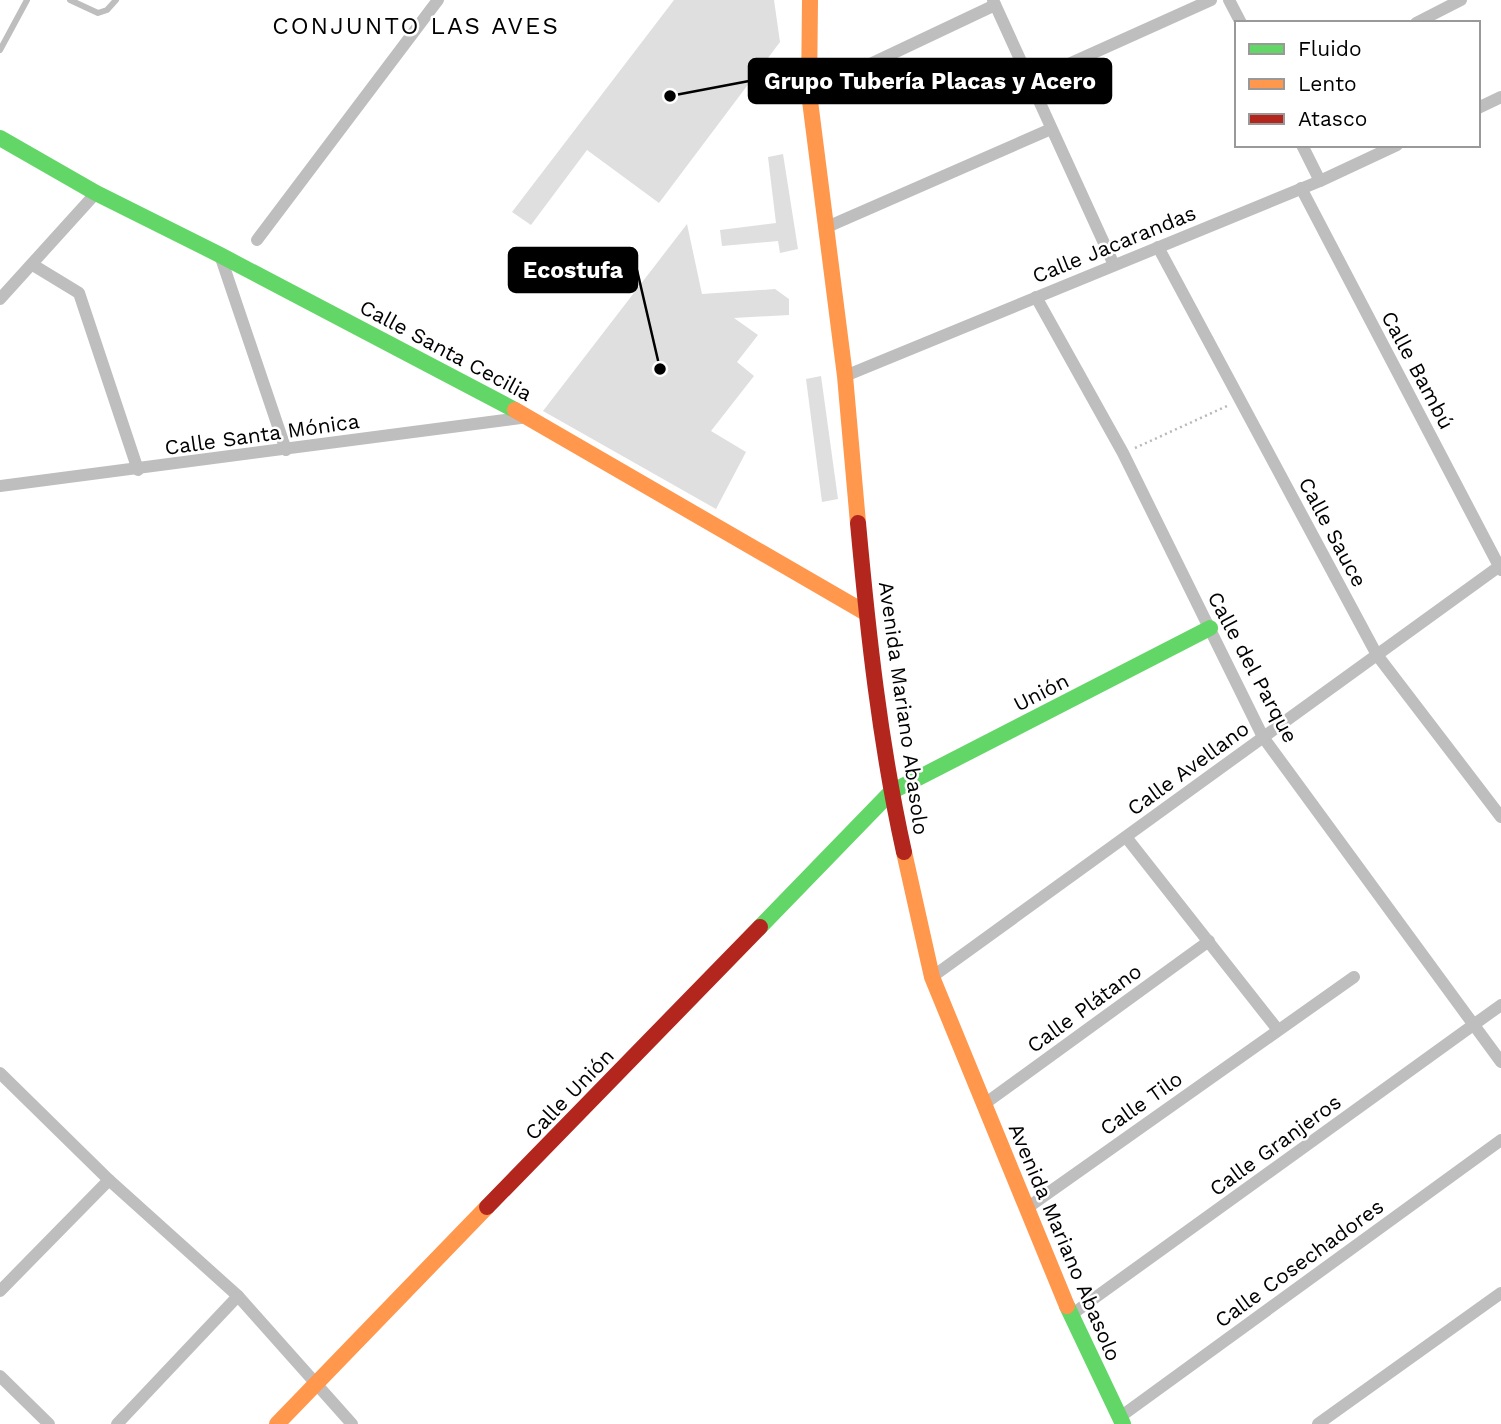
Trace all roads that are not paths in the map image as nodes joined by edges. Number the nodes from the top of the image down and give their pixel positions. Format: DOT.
graph roads {
  1 [pos="27,0"];
  2 [pos="69,0"];
  3 [pos="116,0"];
  4 [pos="438,0"];
  5 [pos="810,0"];
  6 [pos="1211,0"];
  7 [pos="1229,0"];
  8 [pos="1461,0"];
  9 [pos="994,2"];
  10 [pos="1240,21"];
  11 [pos="1420,21"];
  12 [pos="0,50"];
  13 [pos="1031,80"];
  14 [pos="809,93"];
  15 [pos="1501,97"];
  16 [pos="1480,107"];
  17 [pos="1051,129"];
  18 [pos="2,142"];
  19 [pos="1303,147"];
  20 [pos="1393,147"];
  21 [pos="1320,181"];
  22 [pos="1301,188"];
  23 [pos="96,193"];
  24 [pos="827,227"];
  25 [pos="257,240"];
  26 [pos="1158,247"];
  27 [pos="220,255"];
  28 [pos="33,265"];
  29 [pos="1114,265"];
  30 [pos="1036,297"];
  31 [pos="0,299"];
  32 [pos="845,376"];
  33 [pos="528,417"];
  34 [pos="286,450"];
  35 [pos="138,470"];
  36 [pos="1,483"];
  37 [pos="1500,567"];
  38 [pos="866,613"];
  39 [pos="1210,628"];
  40 [pos="1377,655"];
  41 [pos="1263,737"];
  42 [pos="891,792"];
  43 [pos="1501,817"];
  44 [pos="1126,837"];
  45 [pos="1209,942"];
  46 [pos="932,977"];
  47 [pos="1354,977"];
  48 [pos="1501,1005"];
  49 [pos="1474,1026"];
  50 [pos="1278,1030"];
  51 [pos="1501,1062"];
  52 [pos="0,1073"];
  53 [pos="983,1105"];
  54 [pos="1501,1140"];
  55 [pos="109,1180"];
  56 [pos="1027,1208"];
  57 [pos="0,1291"];
  58 [pos="1501,1293"];
  59 [pos="238,1296"];
  60 [pos="1071,1315"];
  61 [pos="0,1376"];
  62 [pos="316,1385"];
  63 [pos="1122,1421"];
  64 [pos="49,1424"];
  65 [pos="117,1424"];
  66 [pos="277,1424"];
  67 [pos="352,1424"];
  68 [pos="1318,1424"];
  1 -- 12 [label="lane"];
  2 -- 3 [label="lane"];
  4 -- 25 [label="street"];
  5 -- 14 [label="street, Avenida Mariano Abasolo"];
  6 -- 13 [label="street"];
  7 -- 10 [label="street"];
  8 -- 11 [label="street"];
  9 -- 13 [label="street"];
  9 -- 14 [label="street"];
  13 -- 17 [label="street"];
  14 -- 24 [label="street, Avenida Mariano Abasolo"];
  15 -- 16 [label="street"];
  17 -- 24 [label="street"];
  17 -- 29 [label="street"];
  18 -- 23 [label="street, Calle Santa Cecilia"];
  19 -- 21 [label="street"];
  20 -- 21 [label="street, Calle Jacarandas"];
  21 -- 22 [label="street, Calle Jacarandas"];
  22 -- 26 [label="street, Calle Jacarandas"];
  22 -- 37 [label="street, Calle Bambú"];
  23 -- 27 [label="street, Calle Santa Cecilia"];
  23 -- 28 [label="street"];
  24 -- 32 [label="street, Avenida Mariano Abasolo"];
  26 -- 29 [label="street, Calle Jacarandas"];
  26 -- 40 [label="street, Calle Sauce"];
  27 -- 33 [label="street, Calle Santa Cecilia"];
  27 -- 34 [label="street"];
  28 -- 31 [label="street"];
  28 -- 35 [label="street"];
  29 -- 30 [label="street, Calle Jacarandas"];
  30 -- 32 [label="street, Calle Jacarandas"];
  30 -- 39 [label="street, Calle del Parque"];
  32 -- 38 [label="street, Avenida Mariano Abasolo"];
  33 -- 34 [label="street, Calle Santa Mónica"];
  33 -- 38 [label="street, Calle Santa Cecilia"];
  34 -- 35 [label="street, Calle Santa Mónica"];
  35 -- 36 [label="street, Calle Santa Mónica"];
  37 -- 40 [label="street, Calle Avellano"];
  38 -- 42 [label="street, Avenida Mariano Abasolo"];
  39 -- 41 [label="street, Calle del Parque"];
  39 -- 42 [label="street, Unión"];
  40 -- 41 [label="street, Calle Avellano"];
  40 -- 43 [label="street, Calle Sauce"];
  41 -- 44 [label="street, Calle Avellano"];
  41 -- 49 [label="street, Calle del Parque"];
  42 -- 46 [label="street, Avenida Mariano Abasolo"];
  42 -- 62 [label="street, Calle Unión"];
  44 -- 45 [label="street"];
  44 -- 46 [label="street, Calle Avellano"];
  45 -- 50 [label="street"];
  45 -- 53 [label="street, Calle Plátano"];
  46 -- 53 [label="street, Avenida Mariano Abasolo"];
  47 -- 50 [label="street, Calle Tilo"];
  48 -- 49 [label="street, Calle Granjeros"];
  49 -- 51 [label="street, Calle del Parque"];
  49 -- 60 [label="street, Calle Granjeros"];
  50 -- 56 [label="street, Calle Tilo"];
  52 -- 55 [label="street"];
  53 -- 56 [label="street, Avenida Mariano Abasolo"];
  54 -- 63 [label="street, Calle Cosechadores"];
  55 -- 57 [label="street"];
  55 -- 59 [label="street"];
  56 -- 60 [label="street, Avenida Mariano Abasolo"];
  58 -- 68 [label="street"];
  59 -- 62 [label="street"];
  59 -- 65 [label="street"];
  60 -- 63 [label="street, Avenida Mariano Abasolo"];
  61 -- 64 [label="street"];
  62 -- 66 [label="street, Calle Unión"];
  62 -- 67 [label="street"];
}
